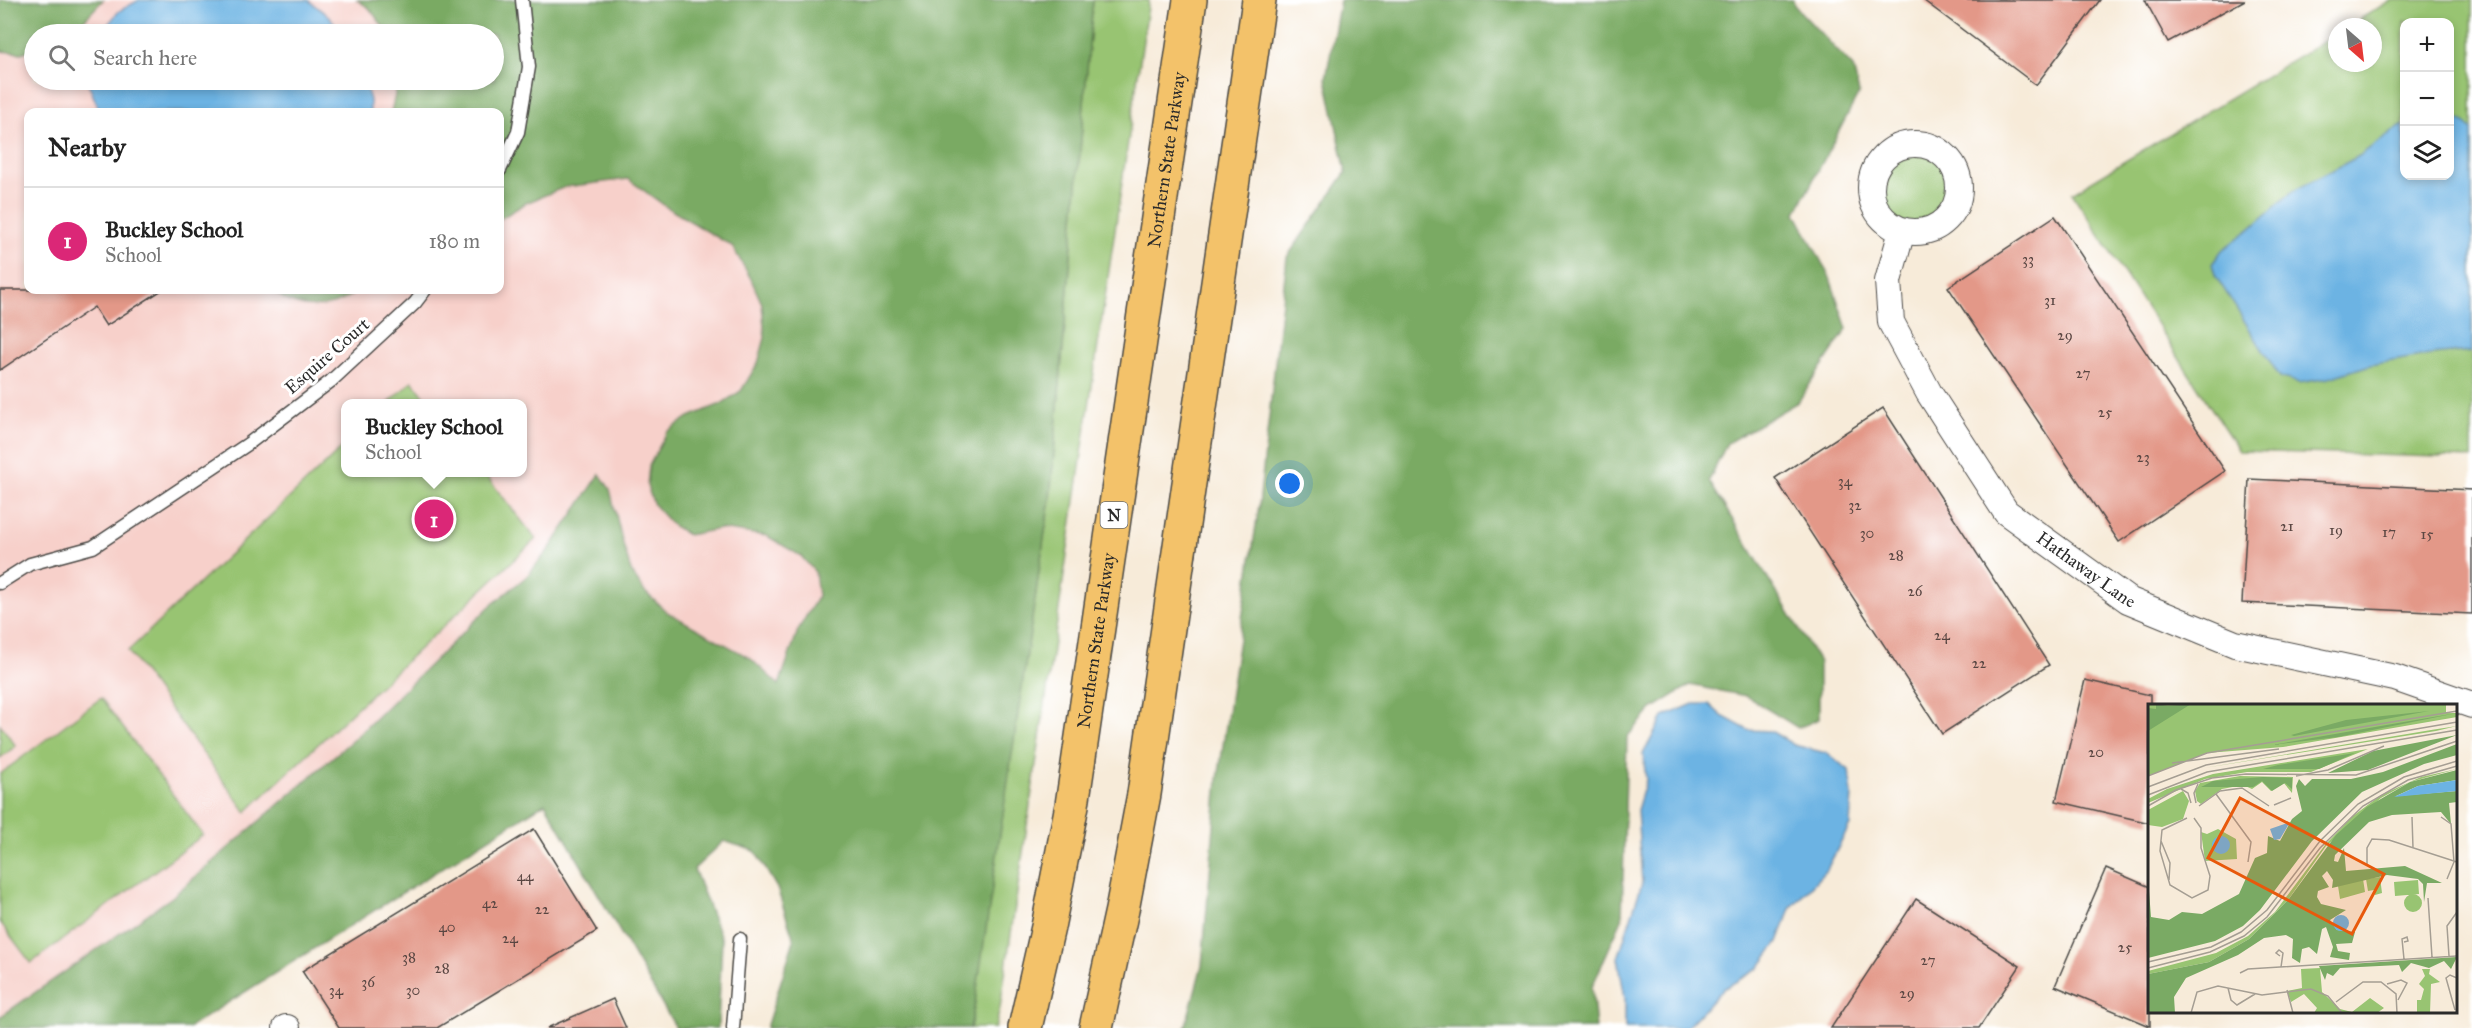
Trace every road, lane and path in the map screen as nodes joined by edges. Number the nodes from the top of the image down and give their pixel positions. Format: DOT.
graph roads {
  1 [pos="522,0"];
  2 [pos="1190,0"];
  3 [pos="1259,0"];
  4 [pos="504,162"];
  5 [pos="1902,231"];
  6 [pos="422,294"];
  7 [pos="0,583"];
  8 [pos="2472,705"];
  9 [pos="740,939"];
  10 [pos="733,1028"];
  11 [pos="1025,1028"];
  12 [pos="1096,1028"];
  1 -- 4 [label="lane"];
  2 -- 11 [label="highway, Northern State Parkway / N"];
  3 -- 12 [label="highway"];
  5 -- 8 [label="street, Hathaway Lane"];
  6 -- 7 [label="lane, Esquire Court"];
  9 -- 10 [label="lane"];
}
